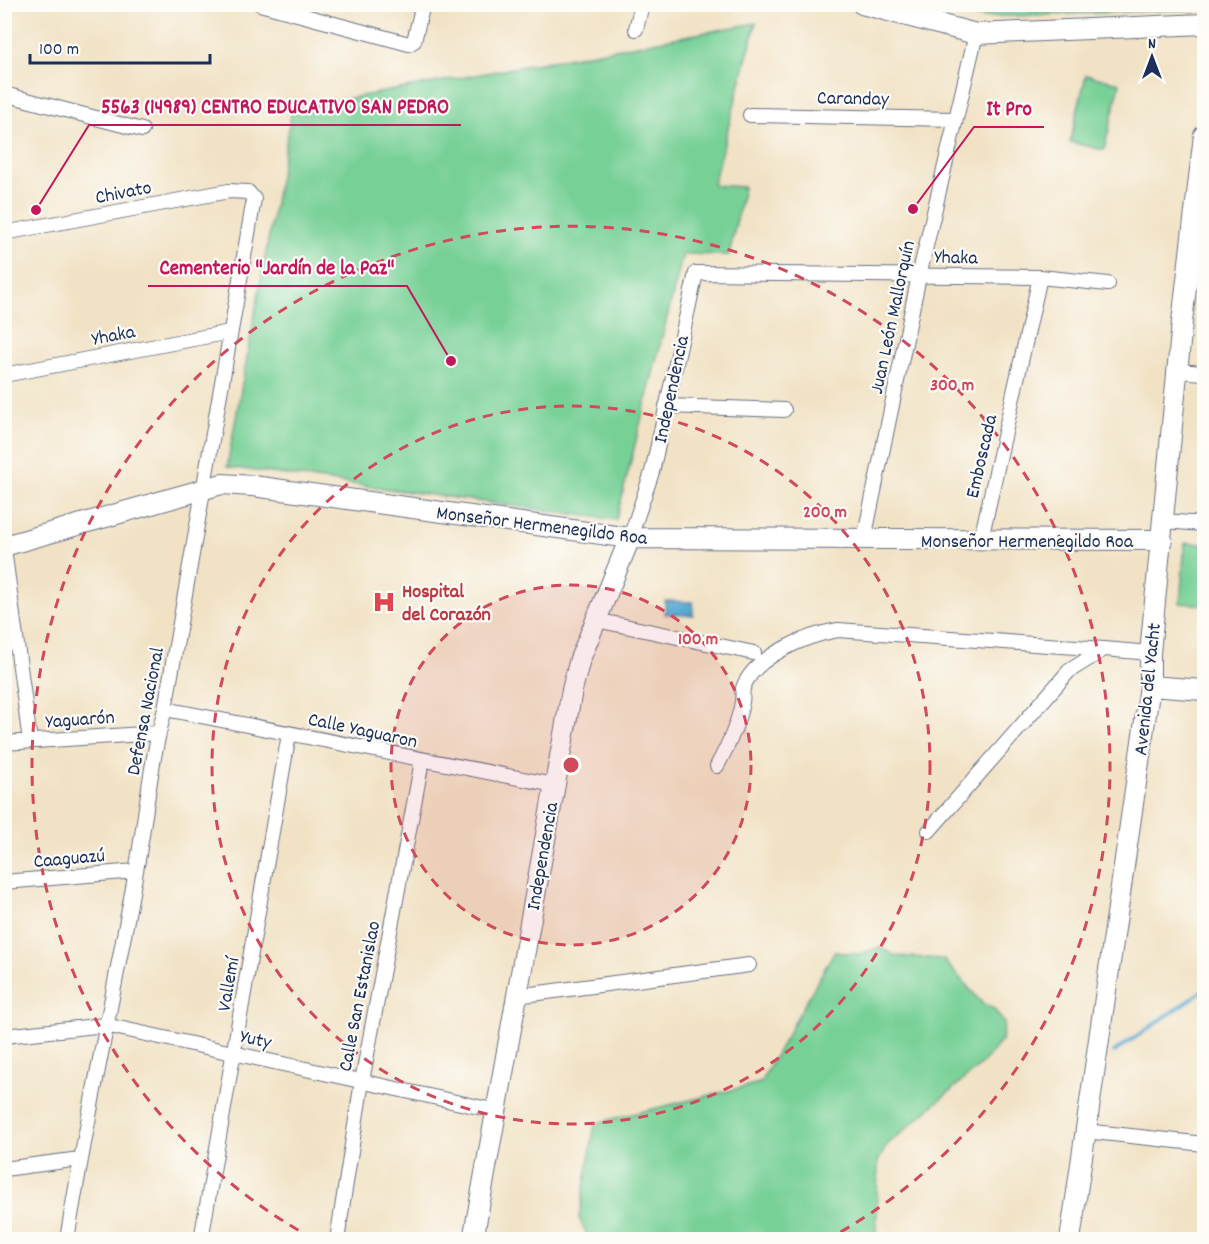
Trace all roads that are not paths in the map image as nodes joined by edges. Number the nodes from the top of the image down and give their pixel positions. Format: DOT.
graph roads {
  1 [pos="260,4"];
  2 [pos="423,4"];
  3 [pos="642,4"];
  4 [pos="862,4"];
  5 [pos="1204,24"];
  6 [pos="636,29"];
  7 [pos="976,34"];
  8 [pos="4,94"];
  9 [pos="750,115"];
  10 [pos="954,119"];
  11 [pos="142,130"];
  12 [pos="1204,135"];
  13 [pos="1203,168"];
  14 [pos="248,192"];
  15 [pos="4,233"];
  16 [pos="696,273"];
  17 [pos="919,276"];
  18 [pos="1040,277"];
  19 [pos="1108,284"];
  20 [pos="230,332"];
  21 [pos="1177,371"];
  22 [pos="1204,373"];
  23 [pos="4,375"];
  24 [pos="666,406"];
  25 [pos="784,410"];
  26 [pos="205,488"];
  27 [pos="1204,524"];
  28 [pos="1162,531"];
  29 [pos="630,537"];
  30 [pos="864,539"];
  31 [pos="981,539"];
  32 [pos="4,547"];
  33 [pos="596,620"];
  34 [pos="1104,649"];
  35 [pos="754,653"];
  36 [pos="1150,653"];
  37 [pos="1150,686"];
  38 [pos="1204,690"];
  39 [pos="165,710"];
  40 [pos="159,733"];
  41 [pos="290,734"];
  42 [pos="30,741"];
  43 [pos="4,743"];
  44 [pos="422,761"];
  45 [pos="717,766"];
  46 [pos="554,786"];
  47 [pos="929,831"];
  48 [pos="136,871"];
  49 [pos="4,882"];
  50 [pos="749,965"];
  51 [pos="517,996"];
  52 [pos="105,1025"];
  53 [pos="4,1036"];
  54 [pos="235,1053"];
  55 [pos="362,1081"];
  56 [pos="496,1111"];
  57 [pos="1085,1131"];
  58 [pos="1204,1144"];
  59 [pos="80,1160"];
  60 [pos="4,1169"];
  61 [pos="67,1239"];
  62 [pos="201,1239"];
  63 [pos="337,1239"];
  64 [pos="473,1239"];
  65 [pos="1070,1239"];
  1 -- 2 [label="street"];
  3 -- 6 [label="street"];
  4 -- 7 [label="street"];
  5 -- 7 [label="street"];
  7 -- 10 [label="street, Juan León Mallorquín"];
  8 -- 11 [label="street"];
  9 -- 10 [label="street, Caranday"];
  10 -- 17 [label="street, Juan León Mallorquín"];
  12 -- 13 [label="street, Avenida del Yacht"];
  13 -- 21 [label="street, Avenida del Yacht"];
  14 -- 15 [label="street, Chivato"];
  14 -- 20 [label="street, Defensa Nacional"];
  16 -- 17 [label="street, Yhaka"];
  16 -- 24 [label="street, Independencia"];
  17 -- 18 [label="street, Yhaka"];
  17 -- 30 [label="street, Juan León Mallorquín"];
  18 -- 19 [label="street, Yhaka"];
  18 -- 31 [label="street, Emboscada"];
  20 -- 23 [label="street, Yhaka"];
  20 -- 26 [label="street, Defensa Nacional"];
  21 -- 22 [label="street"];
  21 -- 28 [label="street, Avenida del Yacht"];
  24 -- 25 [label="street"];
  24 -- 29 [label="street, Independencia"];
  26 -- 29 [label="street, Monseñor Hermenegildo Roa"];
  26 -- 32 [label="street, Monseñor Hermenegildo Roa"];
  26 -- 39 [label="street, Defensa Nacional"];
  27 -- 28 [label="street"];
  28 -- 31 [label="street, Monseñor Hermenegildo Roa"];
  28 -- 36 [label="street, Avenida del Yacht"];
  29 -- 30 [label="street, Monseñor Hermenegildo Roa"];
  29 -- 33 [label="street, Independencia"];
  30 -- 31 [label="street, Monseñor Hermenegildo Roa"];
  32 -- 42 [label="street"];
  33 -- 35 [label="street"];
  33 -- 46 [label="street, Independencia"];
  34 -- 36 [label="street"];
  34 -- 45 [label="street"];
  34 -- 47 [label="street"];
  36 -- 37 [label="street, Avenida del Yacht"];
  37 -- 38 [label="street"];
  37 -- 57 [label="street, Avenida del Yacht"];
  39 -- 40 [label="street, Defensa Nacional"];
  39 -- 41 [label="street, Calle Yaguaron"];
  40 -- 42 [label="street, Yaguarón"];
  40 -- 48 [label="street, Defensa Nacional"];
  41 -- 44 [label="street, Calle Yaguaron"];
  41 -- 54 [label="street, Vallemí"];
  42 -- 43 [label="street, Yaguarón"];
  44 -- 46 [label="street, Calle Yaguaron"];
  44 -- 55 [label="street, Calle San Estanislao"];
  46 -- 51 [label="street, Independencia"];
  48 -- 49 [label="street, Caaguazú"];
  48 -- 52 [label="street, Defensa Nacional"];
  50 -- 51 [label="street"];
  51 -- 56 [label="street, Independencia"];
  52 -- 53 [label="street, Yuty"];
  52 -- 54 [label="street, Yuty"];
  52 -- 59 [label="street, Defensa Nacional"];
  54 -- 55 [label="street, Yuty"];
  54 -- 62 [label="street, Vallemí"];
  55 -- 56 [label="street, Yuty"];
  55 -- 63 [label="street, Calle San Estanislao"];
  56 -- 64 [label="street, Independencia"];
  57 -- 58 [label="street"];
  57 -- 65 [label="street, Avenida del Yacht"];
  59 -- 60 [label="street"];
  59 -- 61 [label="street, Defensa Nacional"];
}
